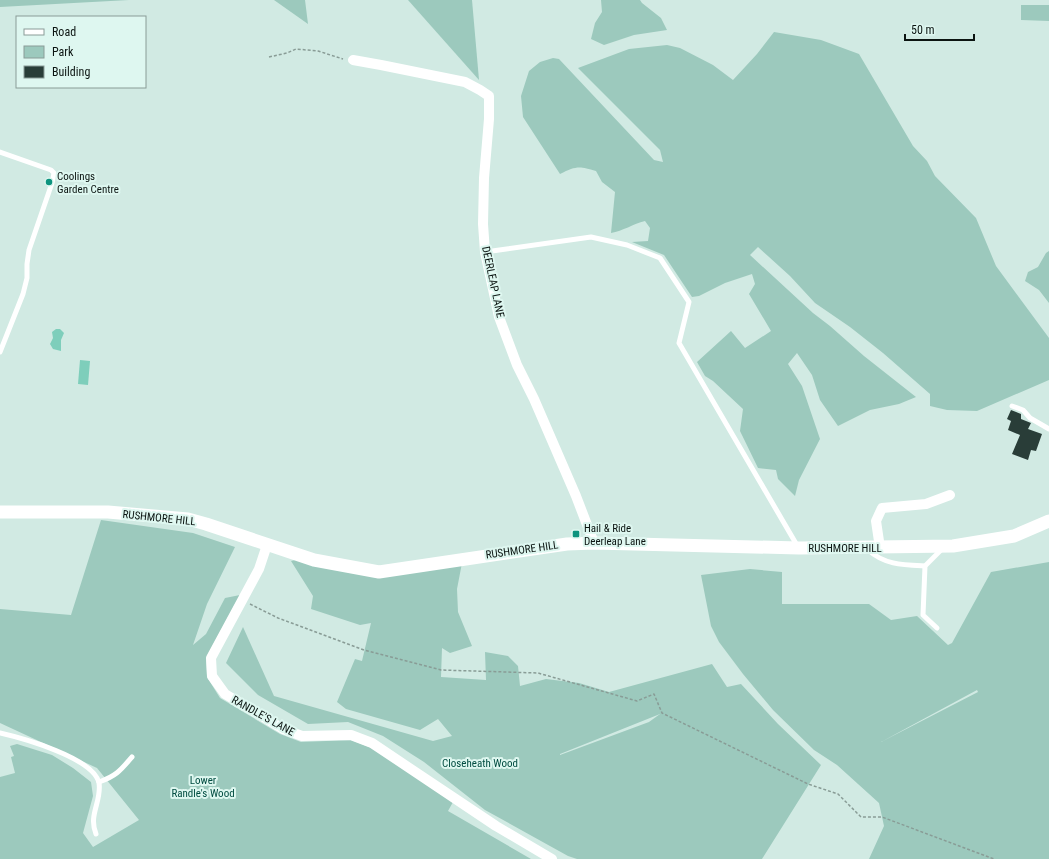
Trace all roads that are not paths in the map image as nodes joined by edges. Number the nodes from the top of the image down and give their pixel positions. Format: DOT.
graph roads {
  1 [pos="353,60"];
  2 [pos="0,152"];
  3 [pos="485,252"];
  4 [pos="0,352"];
  5 [pos="1012,406"];
  6 [pos="1049,429"];
  7 [pos="950,495"];
  8 [pos="0,512"];
  9 [pos="1049,521"];
  10 [pos="594,543"];
  11 [pos="267,545"];
  12 [pos="945,547"];
  13 [pos="799,548"];
  14 [pos="866,548"];
  15 [pos="880,548"];
  16 [pos="925,566"];
  17 [pos="938,628"];
  18 [pos="0,733"];
  19 [pos="132,757"];
  20 [pos="99,782"];
  21 [pos="96,834"];
  22 [pos="552,859"];
  1 -- 3 [label="street, DEERLEAP LANE"];
  2 -- 4 [label="lane"];
  3 -- 10 [label="street, DEERLEAP LANE"];
  3 -- 13 [label="lane"];
  5 -- 6 [label="lane"];
  7 -- 15 [label="street"];
  8 -- 11 [label="street, RUSHMORE HILL"];
  9 -- 12 [label="street, RUSHMORE HILL"];
  10 -- 11 [label="street, RUSHMORE HILL"];
  10 -- 13 [label="street, RUSHMORE HILL"];
  11 -- 22 [label="street, RANDLE'S LANE"];
  12 -- 15 [label="street, RUSHMORE HILL"];
  12 -- 16 [label="lane"];
  13 -- 14 [label="street, RUSHMORE HILL"];
  14 -- 15 [label="street, RUSHMORE HILL"];
  14 -- 16 [label="lane"];
  16 -- 17 [label="lane"];
  18 -- 20 [label="lane"];
  19 -- 20 [label="lane"];
  20 -- 21 [label="lane"];
}
